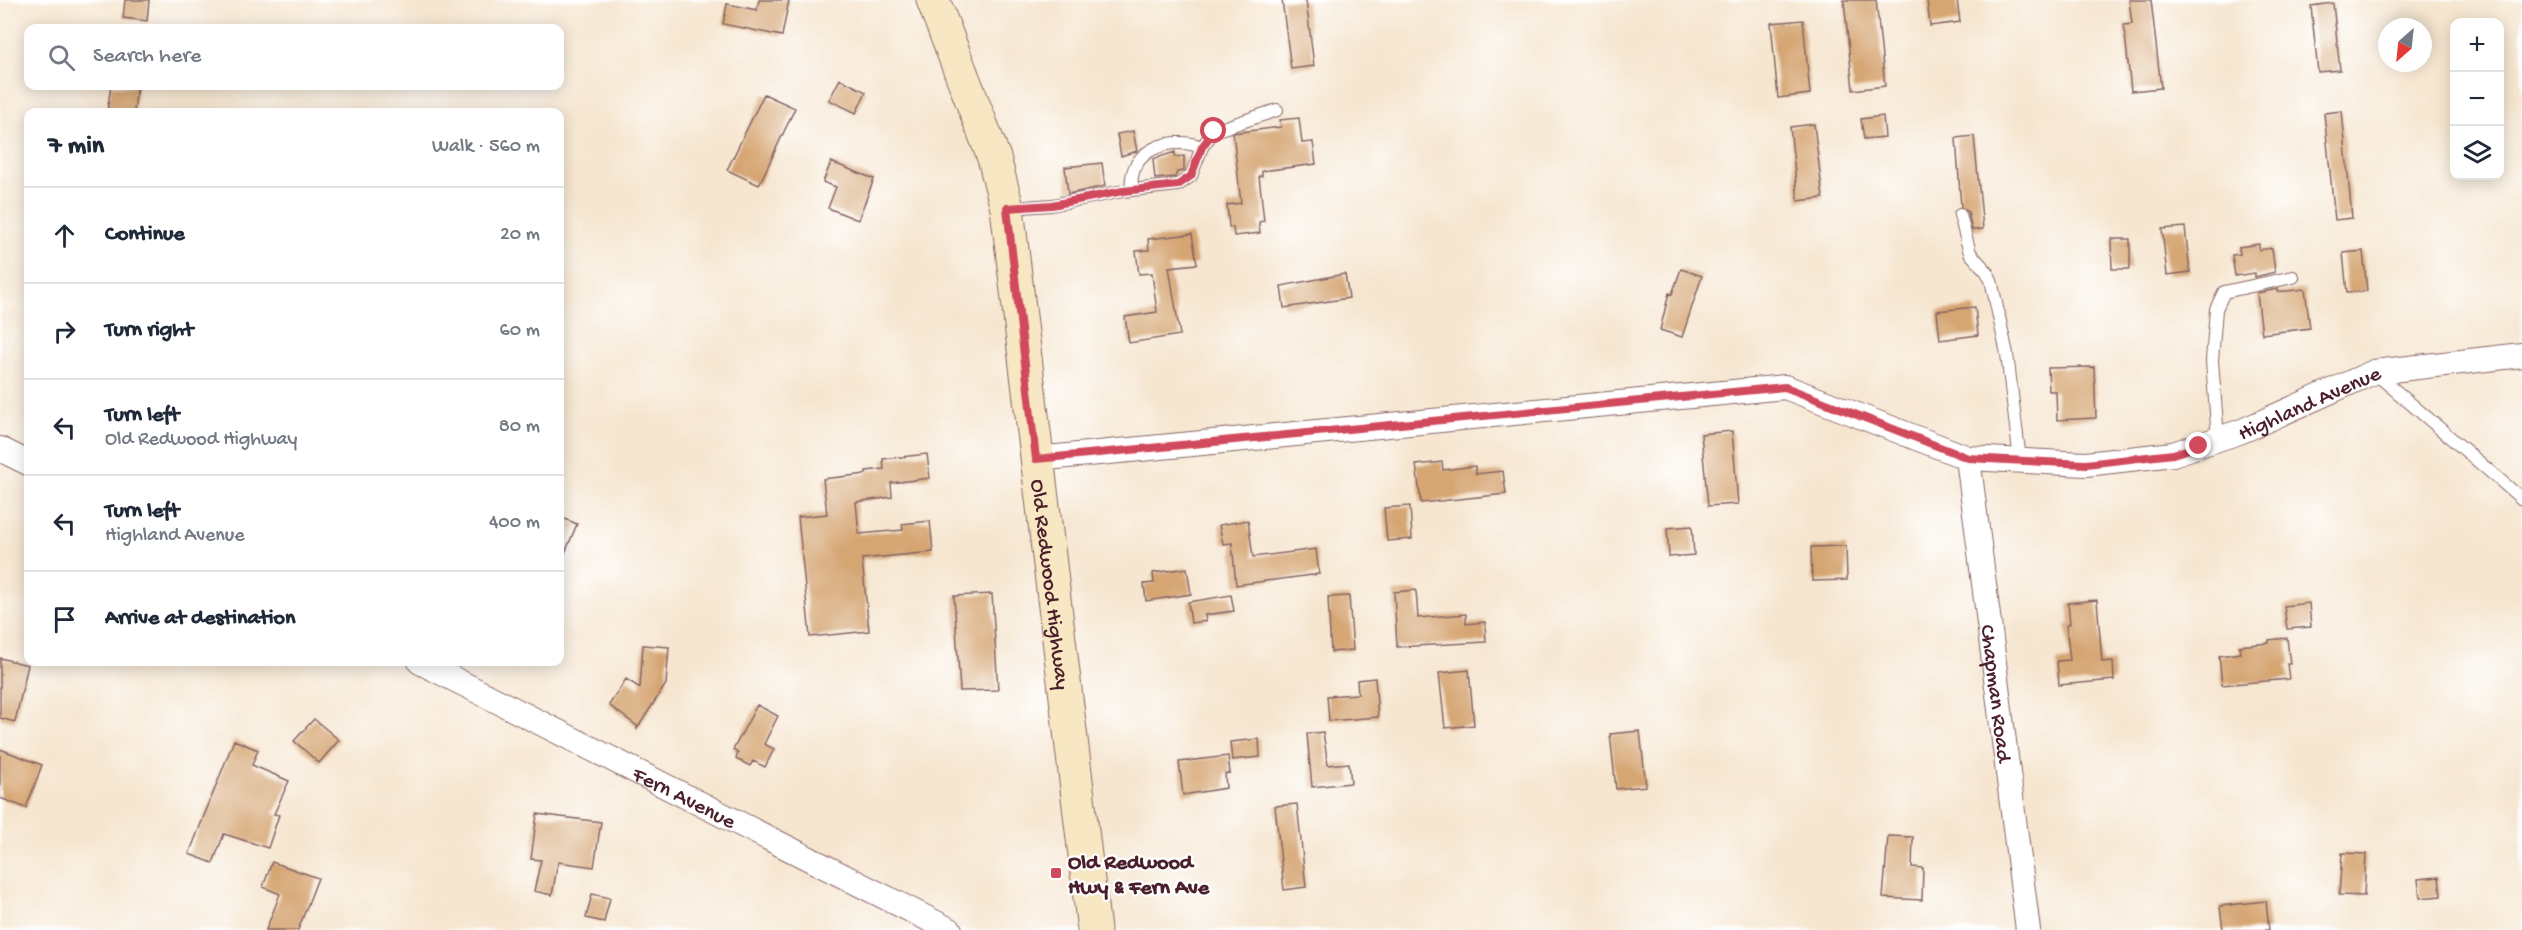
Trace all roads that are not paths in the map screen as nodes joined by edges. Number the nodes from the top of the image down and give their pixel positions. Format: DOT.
graph roads {
  1 [pos="933,0"];
  2 [pos="1277,110"];
  3 [pos="1202,147"];
  4 [pos="1132,190"];
  5 [pos="1007,208"];
  6 [pos="1960,215"];
  7 [pos="2293,277"];
  8 [pos="2522,355"];
  9 [pos="2374,372"];
  10 [pos="2218,439"];
  11 [pos="0,449"];
  12 [pos="1968,458"];
  13 [pos="1036,459"];
  14 [pos="2020,460"];
  15 [pos="24,461"];
  16 [pos="2522,499"];
  17 [pos="428,666"];
  18 [pos="950,930"];
  19 [pos="1094,930"];
  20 [pos="2028,930"];
  1 -- 5 [label="main road, Old Redwood Highway"];
  2 -- 3 [label="lane"];
  3 -- 4 [label="lane"];
  3 -- 4 [label="lane"];
  4 -- 5 [label="lane"];
  5 -- 13 [label="main road, Old Redwood Highway"];
  6 -- 14 [label="lane"];
  7 -- 10 [label="lane"];
  8 -- 9 [label="street, Highland Avenue"];
  9 -- 10 [label="street, Highland Avenue"];
  9 -- 16 [label="lane"];
  10 -- 14 [label="street, Highland Avenue"];
  11 -- 15 [label="street"];
  12 -- 13 [label="street, Highland Avenue"];
  12 -- 14 [label="street, Highland Avenue"];
  12 -- 20 [label="street, Chapman Road"];
  13 -- 19 [label="main road, Old Redwood Highway"];
  17 -- 18 [label="street, Fern Avenue"];
}
